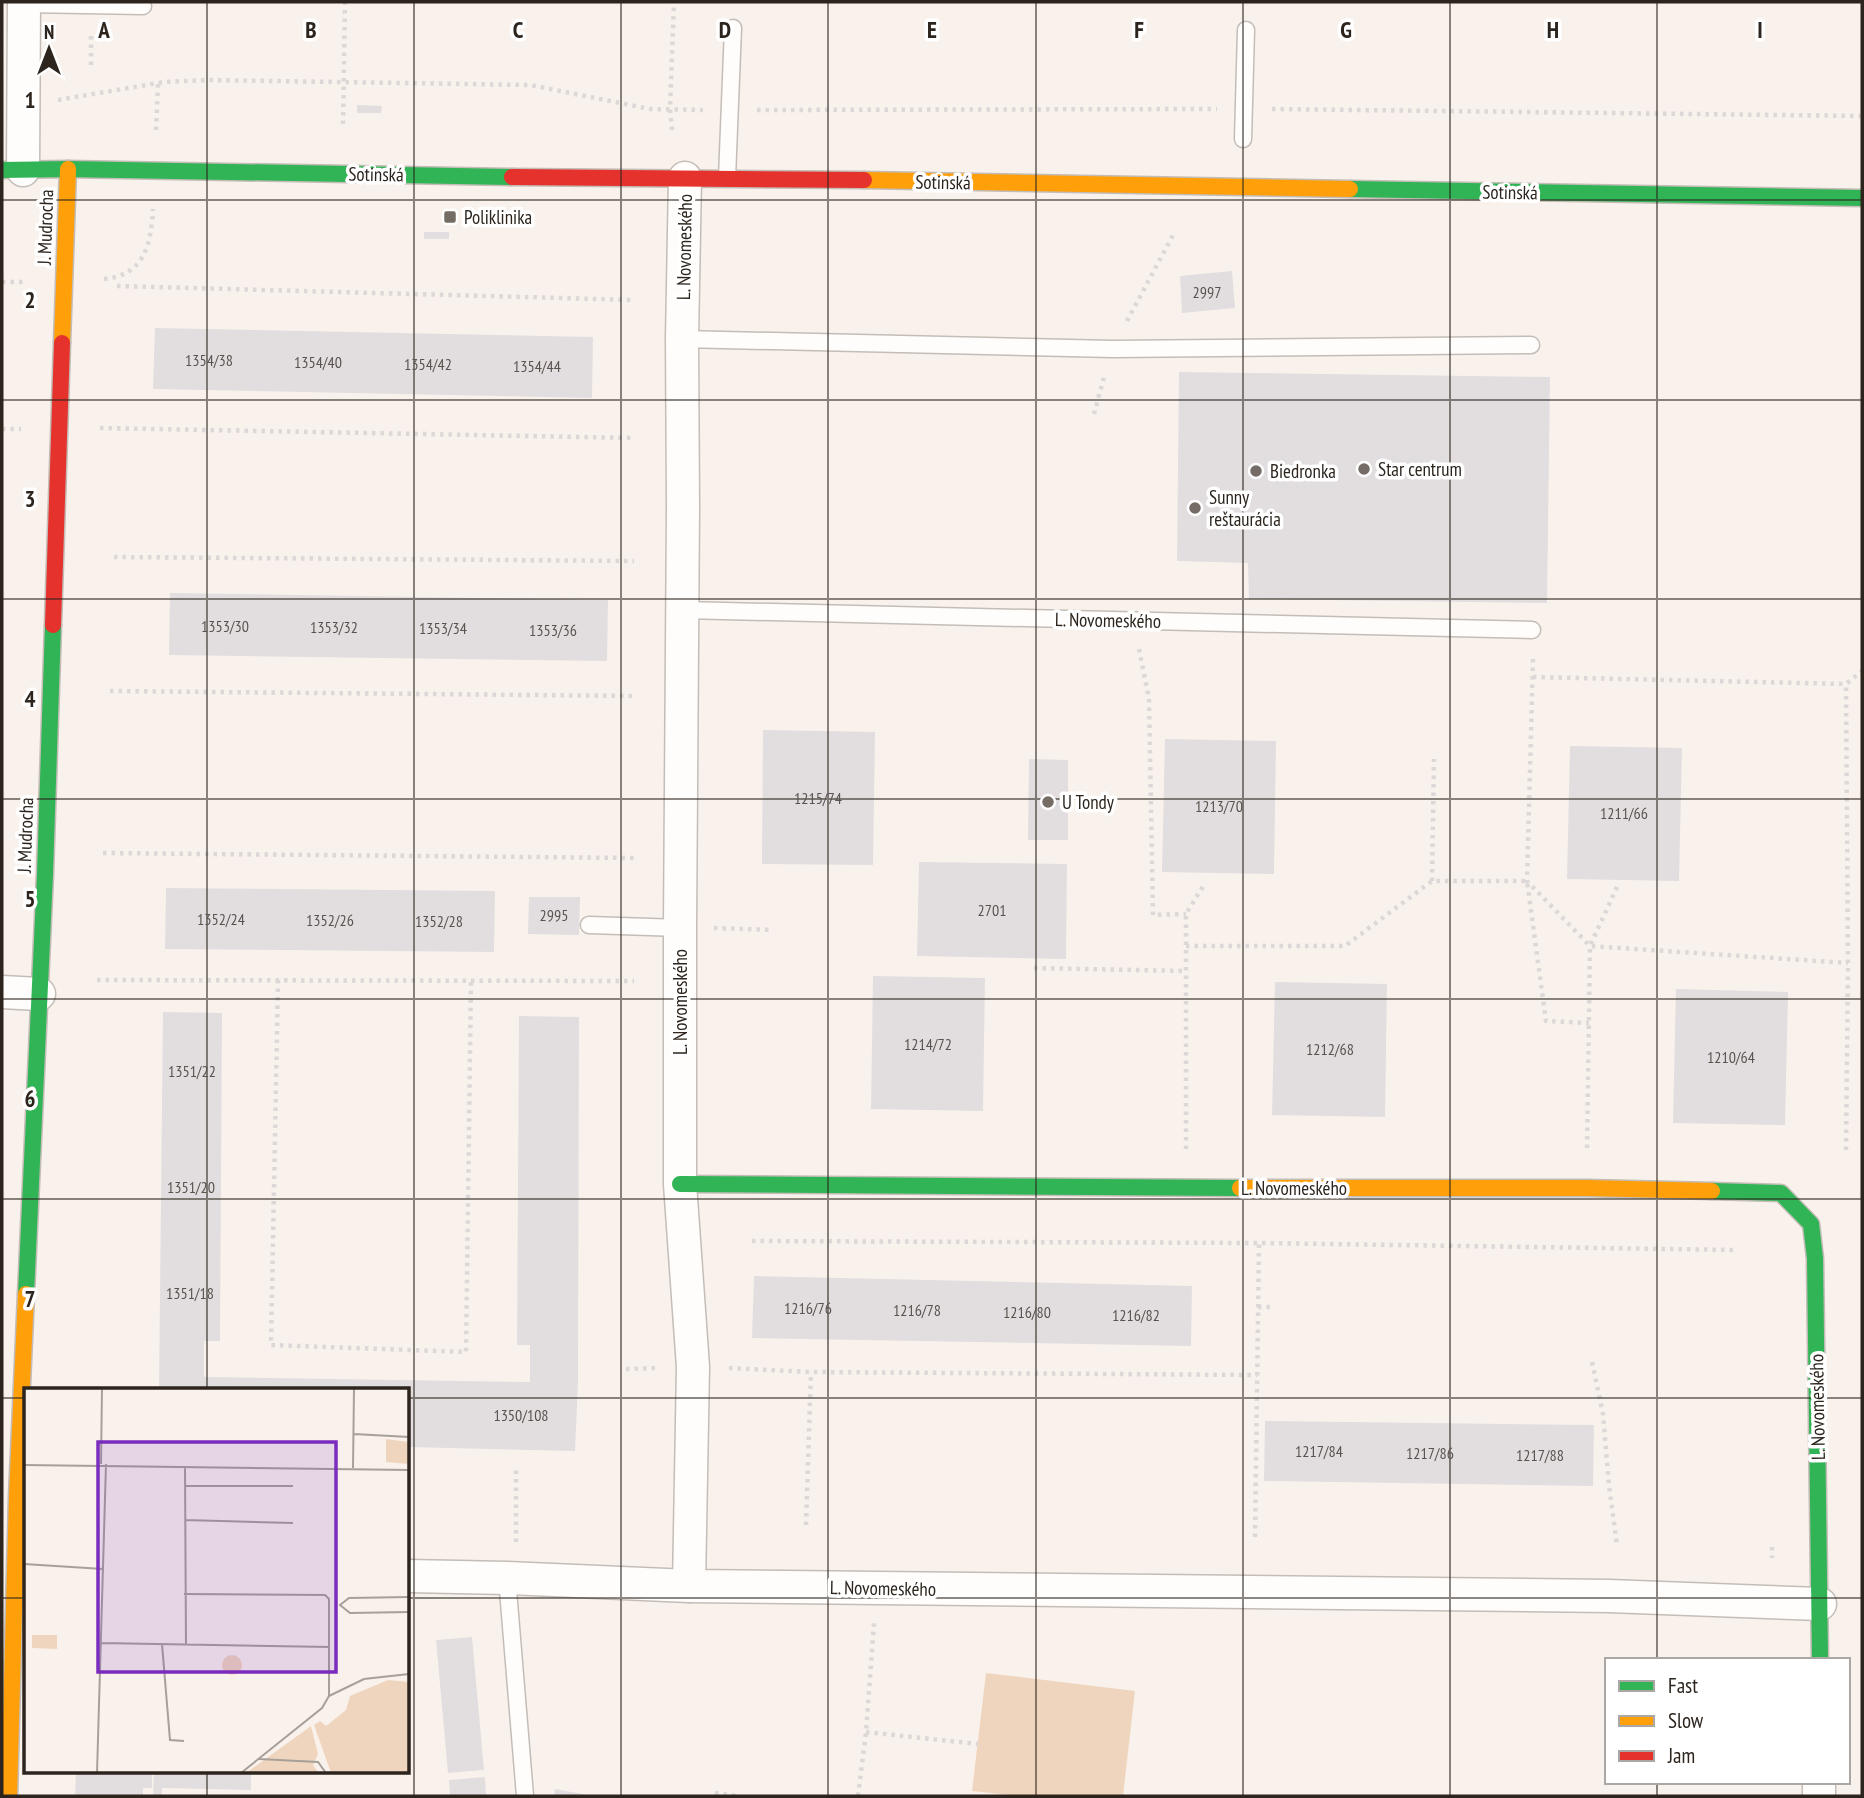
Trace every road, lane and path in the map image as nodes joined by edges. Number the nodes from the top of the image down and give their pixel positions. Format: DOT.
graph roads {
  1 [pos="345,2"];
  2 [pos="674,2"];
  3 [pos="24,3"];
  4 [pos="143,6"];
  5 [pos="733,28"];
  6 [pos="1246,30"];
  7 [pos="343,82"];
  8 [pos="158,84"];
  9 [pos="52,101"];
  10 [pos="1245,108"];
  11 [pos="670,109"];
  12 [pos="729,110"];
  13 [pos="1862,116"];
  14 [pos="343,124"];
  15 [pos="672,130"];
  16 [pos="156,131"];
  17 [pos="1243,139"];
  18 [pos="68,169"];
  19 [pos="13,170"];
  20 [pos="685,178"];
  21 [pos="727,178"];
  22 [pos="1862,198"];
  23 [pos="2,282"];
  24 [pos="9,282"];
  25 [pos="117,285"];
  26 [pos="634,300"];
  27 [pos="682,338"];
  28 [pos="1531,345"];
  29 [pos="117,428"];
  30 [pos="634,439"];
  31 [pos="114,556"];
  32 [pos="634,561"];
  33 [pos="683,610"];
  34 [pos="1134,620"];
  35 [pos="1532,630"];
  36 [pos="1862,671"];
  37 [pos="1534,677"];
  38 [pos="1846,684"];
  39 [pos="110,691"];
  40 [pos="634,696"];
  41 [pos="1434,759"];
  42 [pos="103,853"];
  43 [pos="634,858"];
  44 [pos="1432,881"];
  45 [pos="1527,881"];
  46 [pos="1205,883"];
  47 [pos="1617,887"];
  48 [pos="1186,914"];
  49 [pos="589,926"];
  50 [pos="680,928"];
  51 [pos="773,930"];
  52 [pos="1186,946"];
  53 [pos="1590,946"];
  54 [pos="1848,963"];
  55 [pos="1034,968"];
  56 [pos="1186,971"];
  57 [pos="97,980"];
  58 [pos="278,980"];
  59 [pos="471,981"];
  60 [pos="634,981"];
  61 [pos="2,992"];
  62 [pos="39,994"];
  63 [pos="1589,1023"];
  64 [pos="1846,1150"];
  65 [pos="680,1184"];
  66 [pos="1186,1188"];
  67 [pos="1587,1188"];
  68 [pos="752,1241"];
  69 [pos="1259,1243"];
  70 [pos="1733,1250"];
  71 [pos="1258,1307"];
  72 [pos="1272,1307"];
  73 [pos="1592,1362"];
  74 [pos="693,1367"];
  75 [pos="626,1369"];
  76 [pos="811,1372"];
  77 [pos="1257,1375"];
  78 [pos="27,1388"];
  79 [pos="516,1466"];
  80 [pos="24,1473"];
  81 [pos="806,1525"];
  82 [pos="1255,1537"];
  83 [pos="1616,1545"];
  84 [pos="1772,1547"];
  85 [pos="1772,1558"];
  86 [pos="21,1569"];
  87 [pos="410,1576"];
  88 [pos="508,1578"];
  89 [pos="689,1586"];
  90 [pos="876,1588"];
  91 [pos="1820,1604"];
  92 [pos="1820,1658"];
  93 [pos="866,1732"];
  94 [pos="978,1744"];
  95 [pos="715,1793"];
  96 [pos="9,1796"];
  97 [pos="525,1796"];
  98 [pos="738,1796"];
  99 [pos="858,1796"];
  1 -- 7 [label="path"];
  2 -- 11 [label="path"];
  3 -- 4 [label="lane"];
  3 -- 19 [label="street, Sotinská"];
  5 -- 12 [label="lane"];
  6 -- 10 [label="lane"];
  7 -- 8 [label="path"];
  7 -- 11 [label="path"];
  7 -- 14 [label="path"];
  8 -- 9 [label="path"];
  8 -- 16 [label="path"];
  10 -- 12 [label="path"];
  10 -- 13 [label="path"];
  10 -- 17 [label="lane"];
  11 -- 12 [label="path"];
  11 -- 15 [label="path"];
  12 -- 21 [label="lane"];
  18 -- 19 [label="street, Sotinská"];
  18 -- 20 [label="street, Sotinská"];
  18 -- 62 [label="street, J. Mudrocha"];
  20 -- 21 [label="street, Sotinská"];
  20 -- 27 [label="street, L. Novomeského"];
  21 -- 22 [label="street, Sotinská"];
  23 -- 24 [label="path"];
  25 -- 26 [label="path"];
  27 -- 28 [label="lane"];
  27 -- 33 [label="street, L. Novomeského"];
  29 -- 30 [label="path"];
  31 -- 32 [label="path"];
  33 -- 34 [label="lane, L. Novomeského"];
  33 -- 50 [label="street, L. Novomeského"];
  34 -- 35 [label="lane, L. Novomeského"];
  34 -- 48 [label="path"];
  35 -- 37 [label="path"];
  36 -- 38 [label="path"];
  37 -- 38 [label="path"];
  37 -- 45 [label="path"];
  38 -- 54 [label="path"];
  39 -- 40 [label="path"];
  41 -- 44 [label="path"];
  42 -- 43 [label="path"];
  44 -- 45 [label="path"];
  44 -- 52 [label="path"];
  45 -- 53 [label="path"];
  45 -- 63 [label="path"];
  46 -- 48 [label="path"];
  47 -- 53 [label="path"];
  48 -- 52 [label="path"];
  49 -- 50 [label="lane"];
  50 -- 51 [label="path"];
  50 -- 65 [label="street, L. Novomeského"];
  52 -- 56 [label="path"];
  53 -- 54 [label="path"];
  53 -- 63 [label="path"];
  54 -- 64 [label="path"];
  55 -- 56 [label="path"];
  56 -- 66 [label="path"];
  57 -- 58 [label="path"];
  58 -- 59 [label="path"];
  58 -- 59 [label="path"];
  59 -- 60 [label="path"];
  61 -- 62 [label="street"];
  62 -- 78 [label="street, J. Mudrocha"];
  63 -- 67 [label="path"];
  65 -- 66 [label="street, L. Novomeského"];
  65 -- 74 [label="street, L. Novomeského"];
  66 -- 67 [label="street, L. Novomeského"];
  67 -- 91 [label="street, L. Novomeského"];
  68 -- 69 [label="path"];
  69 -- 70 [label="path"];
  69 -- 71 [label="path"];
  71 -- 72 [label="path"];
  71 -- 77 [label="path"];
  73 -- 83 [label="path"];
  74 -- 75 [label="path"];
  74 -- 76 [label="path"];
  74 -- 89 [label="street, L. Novomeského"];
  76 -- 77 [label="path"];
  76 -- 81 [label="path"];
  77 -- 82 [label="path"];
  79 -- 88 [label="path"];
  80 -- 86 [label="street, J. Mudrocha"];
  84 -- 85 [label="path"];
  86 -- 96 [label="street, J. Mudrocha"];
  87 -- 88 [label="street, L. Novomeského"];
  88 -- 89 [label="street, L. Novomeského"];
  88 -- 97 [label="lane"];
  89 -- 90 [label="street, L. Novomeského"];
  90 -- 91 [label="street, L. Novomeského"];
  90 -- 93 [label="path"];
  91 -- 92 [label="street"];
  93 -- 94 [label="path"];
  93 -- 99 [label="path"];
  95 -- 98 [label="path"];
}
